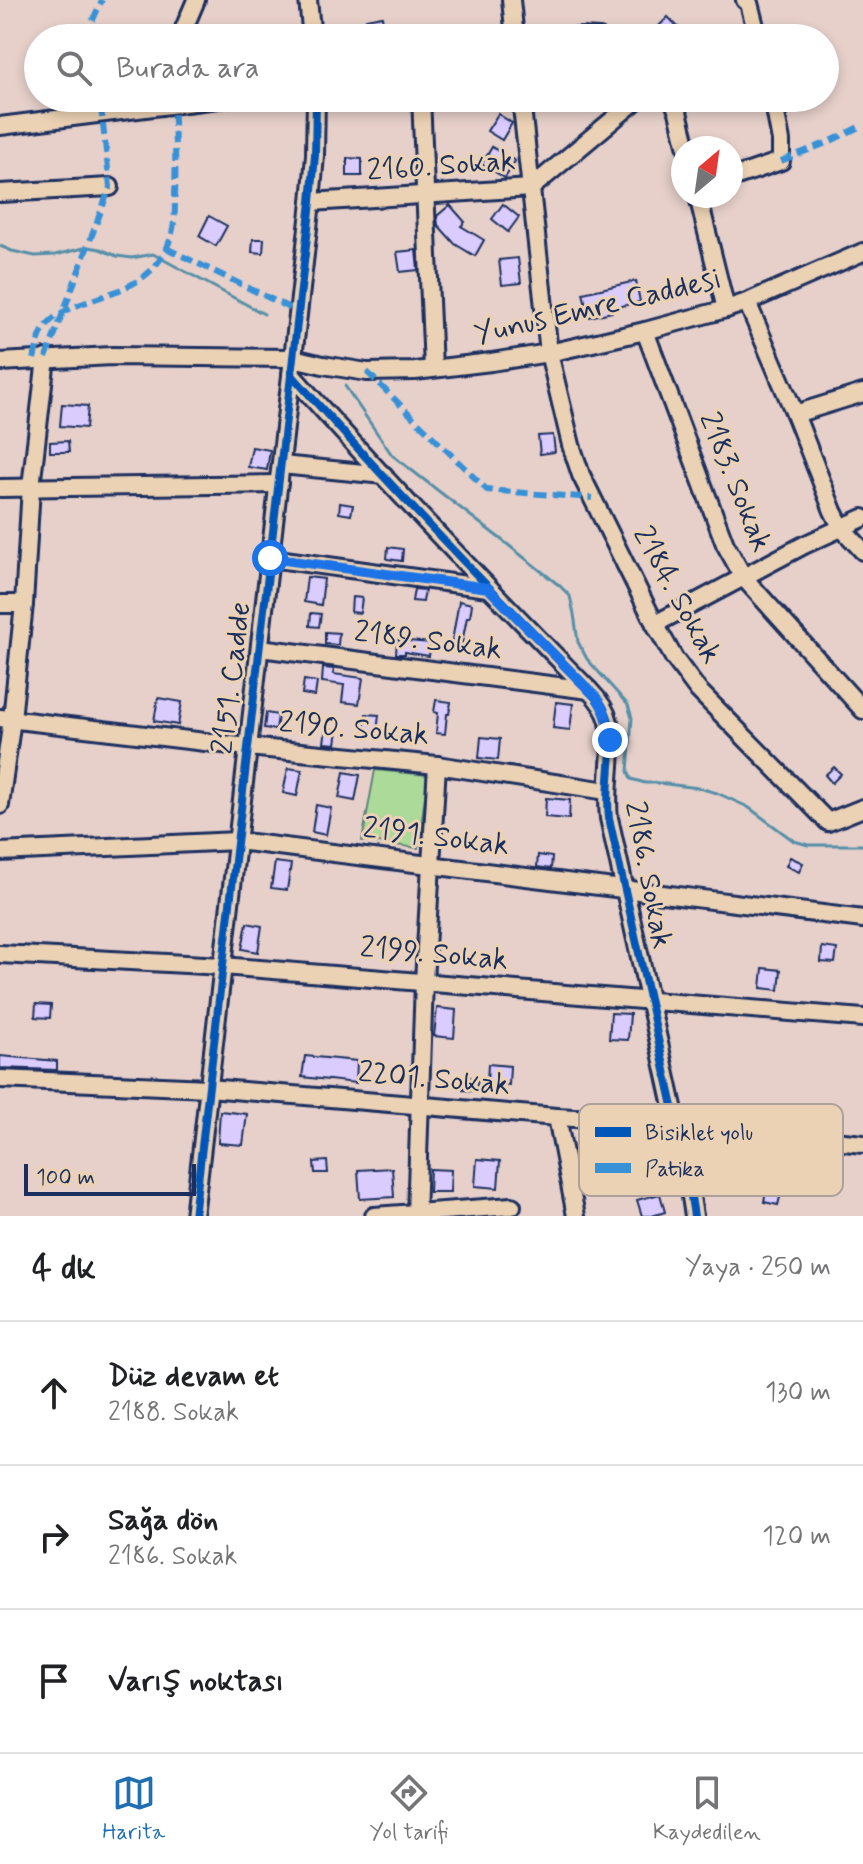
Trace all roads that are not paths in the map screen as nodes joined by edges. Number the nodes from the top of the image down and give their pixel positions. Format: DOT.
graph roads {
  1 [pos="196,0"];
  2 [pos="308,0"];
  3 [pos="511,0"];
  4 [pos="749,1"];
  5 [pos="186,24"];
  6 [pos="311,24"];
  7 [pos="514,24"];
  8 [pos="755,24"];
  9 [pos="96,112"];
  10 [pos="316,112"];
  11 [pos="422,112"];
  12 [pos="523,112"];
  13 [pos="622,112"];
  14 [pos="678,112"];
  15 [pos="776,112"];
  16 [pos="0,126"];
  17 [pos="684,136"];
  18 [pos="743,174"];
  19 [pos="110,187"];
  20 [pos="531,188"];
  21 [pos="0,193"];
  22 [pos="425,196"];
  23 [pos="311,202"];
  24 [pos="701,208"];
  25 [pos="863,252"];
  26 [pos="747,302"];
  27 [pos="726,309"];
  28 [pos="645,331"];
  29 [pos="549,353"];
  30 [pos="46,358"];
  31 [pos="0,362"];
  32 [pos="292,366"];
  33 [pos="433,368"];
  34 [pos="863,393"];
  35 [pos="795,414"];
  36 [pos="281,465"];
  37 [pos="384,475"];
  38 [pos="279,484"];
  39 [pos="31,487"];
  40 [pos="0,488"];
  41 [pos="863,518"];
  42 [pos="841,527"];
  43 [pos="863,551"];
  44 [pos="270,558"];
  45 [pos="744,578"];
  46 [pos="488,588"];
  47 [pos="0,604"];
  48 [pos="24,604"];
  49 [pos="655,624"];
  50 [pos="260,648"];
  51 [pos="589,690"];
  52 [pos="863,710"];
  53 [pos="6,718"];
  54 [pos="248,747"];
  55 [pos="437,765"];
  56 [pos="607,791"];
  57 [pos="0,805"];
  58 [pos="863,808"];
  59 [pos="237,841"];
  60 [pos="0,852"];
  61 [pos="432,866"];
  62 [pos="624,888"];
  63 [pos="863,919"];
  64 [pos="0,954"];
  65 [pos="223,966"];
  66 [pos="424,981"];
  67 [pos="649,1001"];
  68 [pos="863,1018"];
  69 [pos="0,1079"];
  70 [pos="208,1088"];
  71 [pos="672,1104"];
  72 [pos="420,1106"];
  73 [pos="557,1117"];
  74 [pos="579,1118"];
  75 [pos="843,1142"];
  76 [pos="863,1144"];
  77 [pos="691,1196"];
  78 [pos="512,1206"];
  79 [pos="416,1215"];
  80 [pos="194,1216"];
  81 [pos="374,1216"];
  82 [pos="576,1216"];
  83 [pos="694,1216"];
  1 -- 5 [label="street"];
  2 -- 6 [label="street"];
  3 -- 7 [label="street"];
  4 -- 8 [label="street"];
  9 -- 16 [label="street"];
  10 -- 23 [label="street, 2151. Cadde"];
  11 -- 22 [label="street"];
  12 -- 20 [label="street, 2184. Sokak"];
  13 -- 20 [label="street, 2160. Sokak"];
  14 -- 17 [label="street"];
  15 -- 18 [label="street"];
  19 -- 21 [label="street"];
  20 -- 22 [label="street, 2160. Sokak"];
  20 -- 29 [label="street, 2184. Sokak"];
  22 -- 23 [label="street, 2160. Sokak"];
  22 -- 33 [label="street"];
  23 -- 32 [label="street, 2151. Cadde"];
  24 -- 27 [label="street"];
  25 -- 26 [label="street, Yunus Emre Caddesi"];
  26 -- 27 [label="street, Yunus Emre Caddesi"];
  26 -- 35 [label="street"];
  27 -- 28 [label="street, Yunus Emre Caddesi"];
  28 -- 29 [label="street, Yunus Emre Caddesi"];
  28 -- 45 [label="street, 2183. Sokak"];
  29 -- 33 [label="street, Yunus Emre Caddesi"];
  29 -- 49 [label="street, 2184. Sokak"];
  30 -- 31 [label="street, Yunus Emre Caddesi"];
  30 -- 32 [label="street, Yunus Emre Caddesi"];
  30 -- 39 [label="street"];
  32 -- 33 [label="street, Yunus Emre Caddesi"];
  32 -- 36 [label="street, 2151. Cadde"];
  32 -- 37 [label="street, 2186. Sokak"];
  34 -- 35 [label="street"];
  35 -- 42 [label="street"];
  36 -- 37 [label="street"];
  36 -- 38 [label="street, 2151. Cadde"];
  37 -- 46 [label="street, 2186. Sokak"];
  38 -- 39 [label="street"];
  38 -- 44 [label="street, 2151. Cadde"];
  39 -- 40 [label="street"];
  39 -- 48 [label="street"];
  41 -- 42 [label="street"];
  42 -- 43 [label="street"];
  42 -- 45 [label="street"];
  44 -- 46 [label="street"];
  44 -- 50 [label="street, 2151. Cadde"];
  45 -- 49 [label="street"];
  45 -- 52 [label="street, 2183. Sokak"];
  46 -- 51 [label="street, 2186. Sokak"];
  47 -- 48 [label="street"];
  48 -- 53 [label="street"];
  49 -- 58 [label="street, 2184. Sokak"];
  50 -- 51 [label="street, 2189. Sokak"];
  50 -- 54 [label="street, 2151. Cadde"];
  51 -- 56 [label="street, 2186. Sokak"];
  53 -- 54 [label="street, 2190. Sokak"];
  53 -- 57 [label="street"];
  54 -- 55 [label="street, 2190. Sokak"];
  54 -- 59 [label="street, 2151. Cadde"];
  55 -- 56 [label="street, 2190. Sokak"];
  55 -- 61 [label="street"];
  56 -- 62 [label="street, 2186. Sokak"];
  59 -- 60 [label="street, 2191. Sokak"];
  59 -- 61 [label="street, 2191. Sokak"];
  59 -- 65 [label="street, 2151. Cadde"];
  61 -- 62 [label="street, 2191. Sokak"];
  61 -- 66 [label="street"];
  62 -- 63 [label="street, 2191. Sokak"];
  62 -- 67 [label="street, 2186. Sokak"];
  64 -- 65 [label="street, 2199. Sokak"];
  65 -- 66 [label="street, 2199. Sokak"];
  65 -- 70 [label="street, 2151. Cadde"];
  66 -- 67 [label="street, 2199. Sokak"];
  66 -- 72 [label="street"];
  67 -- 68 [label="street, 2199. Sokak"];
  67 -- 71 [label="street, 2186. Sokak"];
  69 -- 70 [label="street, 2201. Sokak"];
  70 -- 72 [label="street, 2201. Sokak"];
  70 -- 80 [label="street, 2151. Cadde"];
  72 -- 73 [label="street, 2201. Sokak"];
  72 -- 79 [label="street"];
  73 -- 74 [label="street, 2201. Sokak"];
  73 -- 82 [label="street"];
  75 -- 76 [label="street, 2201. Sokak"];
  77 -- 83 [label="street, 2186. Sokak"];
  78 -- 79 [label="street"];
  79 -- 81 [label="street"];
}
